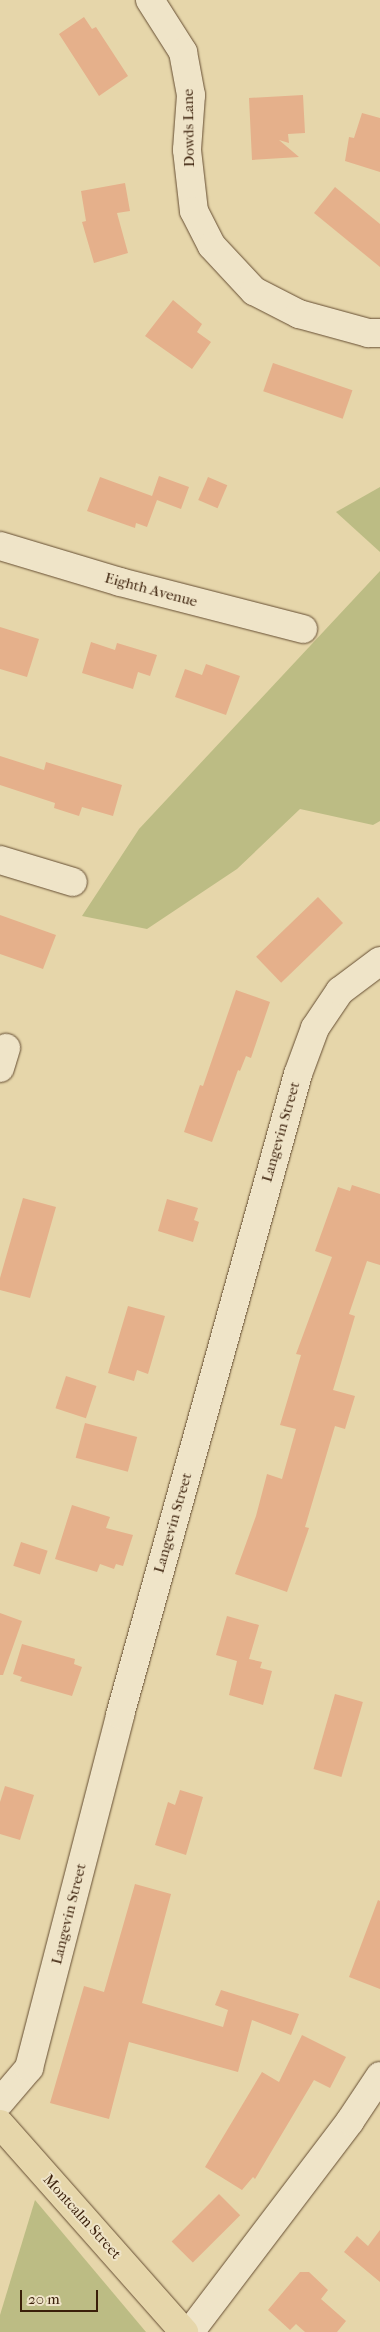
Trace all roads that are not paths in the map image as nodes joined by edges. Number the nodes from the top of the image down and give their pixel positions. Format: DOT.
graph roads {
  1 [pos="150,0"];
  2 [pos="380,333"];
  3 [pos="0,546"];
  4 [pos="303,630"];
  5 [pos="0,860"];
  6 [pos="73,882"];
  7 [pos="380,961"];
  8 [pos="380,2076"];
  9 [pos="0,2102"];
  10 [pos="0,2124"];
  11 [pos="184,2332"];
  12 [pos="190,2332"];
  1 -- 2 [label="street, Dowds Lane"];
  3 -- 4 [label="street, Eighth Avenue"];
  5 -- 6 [label="street"];
  7 -- 9 [label="street, Langevin Street"];
  8 -- 12 [label="street"];
  10 -- 11 [label="main road, Montcalm Street"];
}
